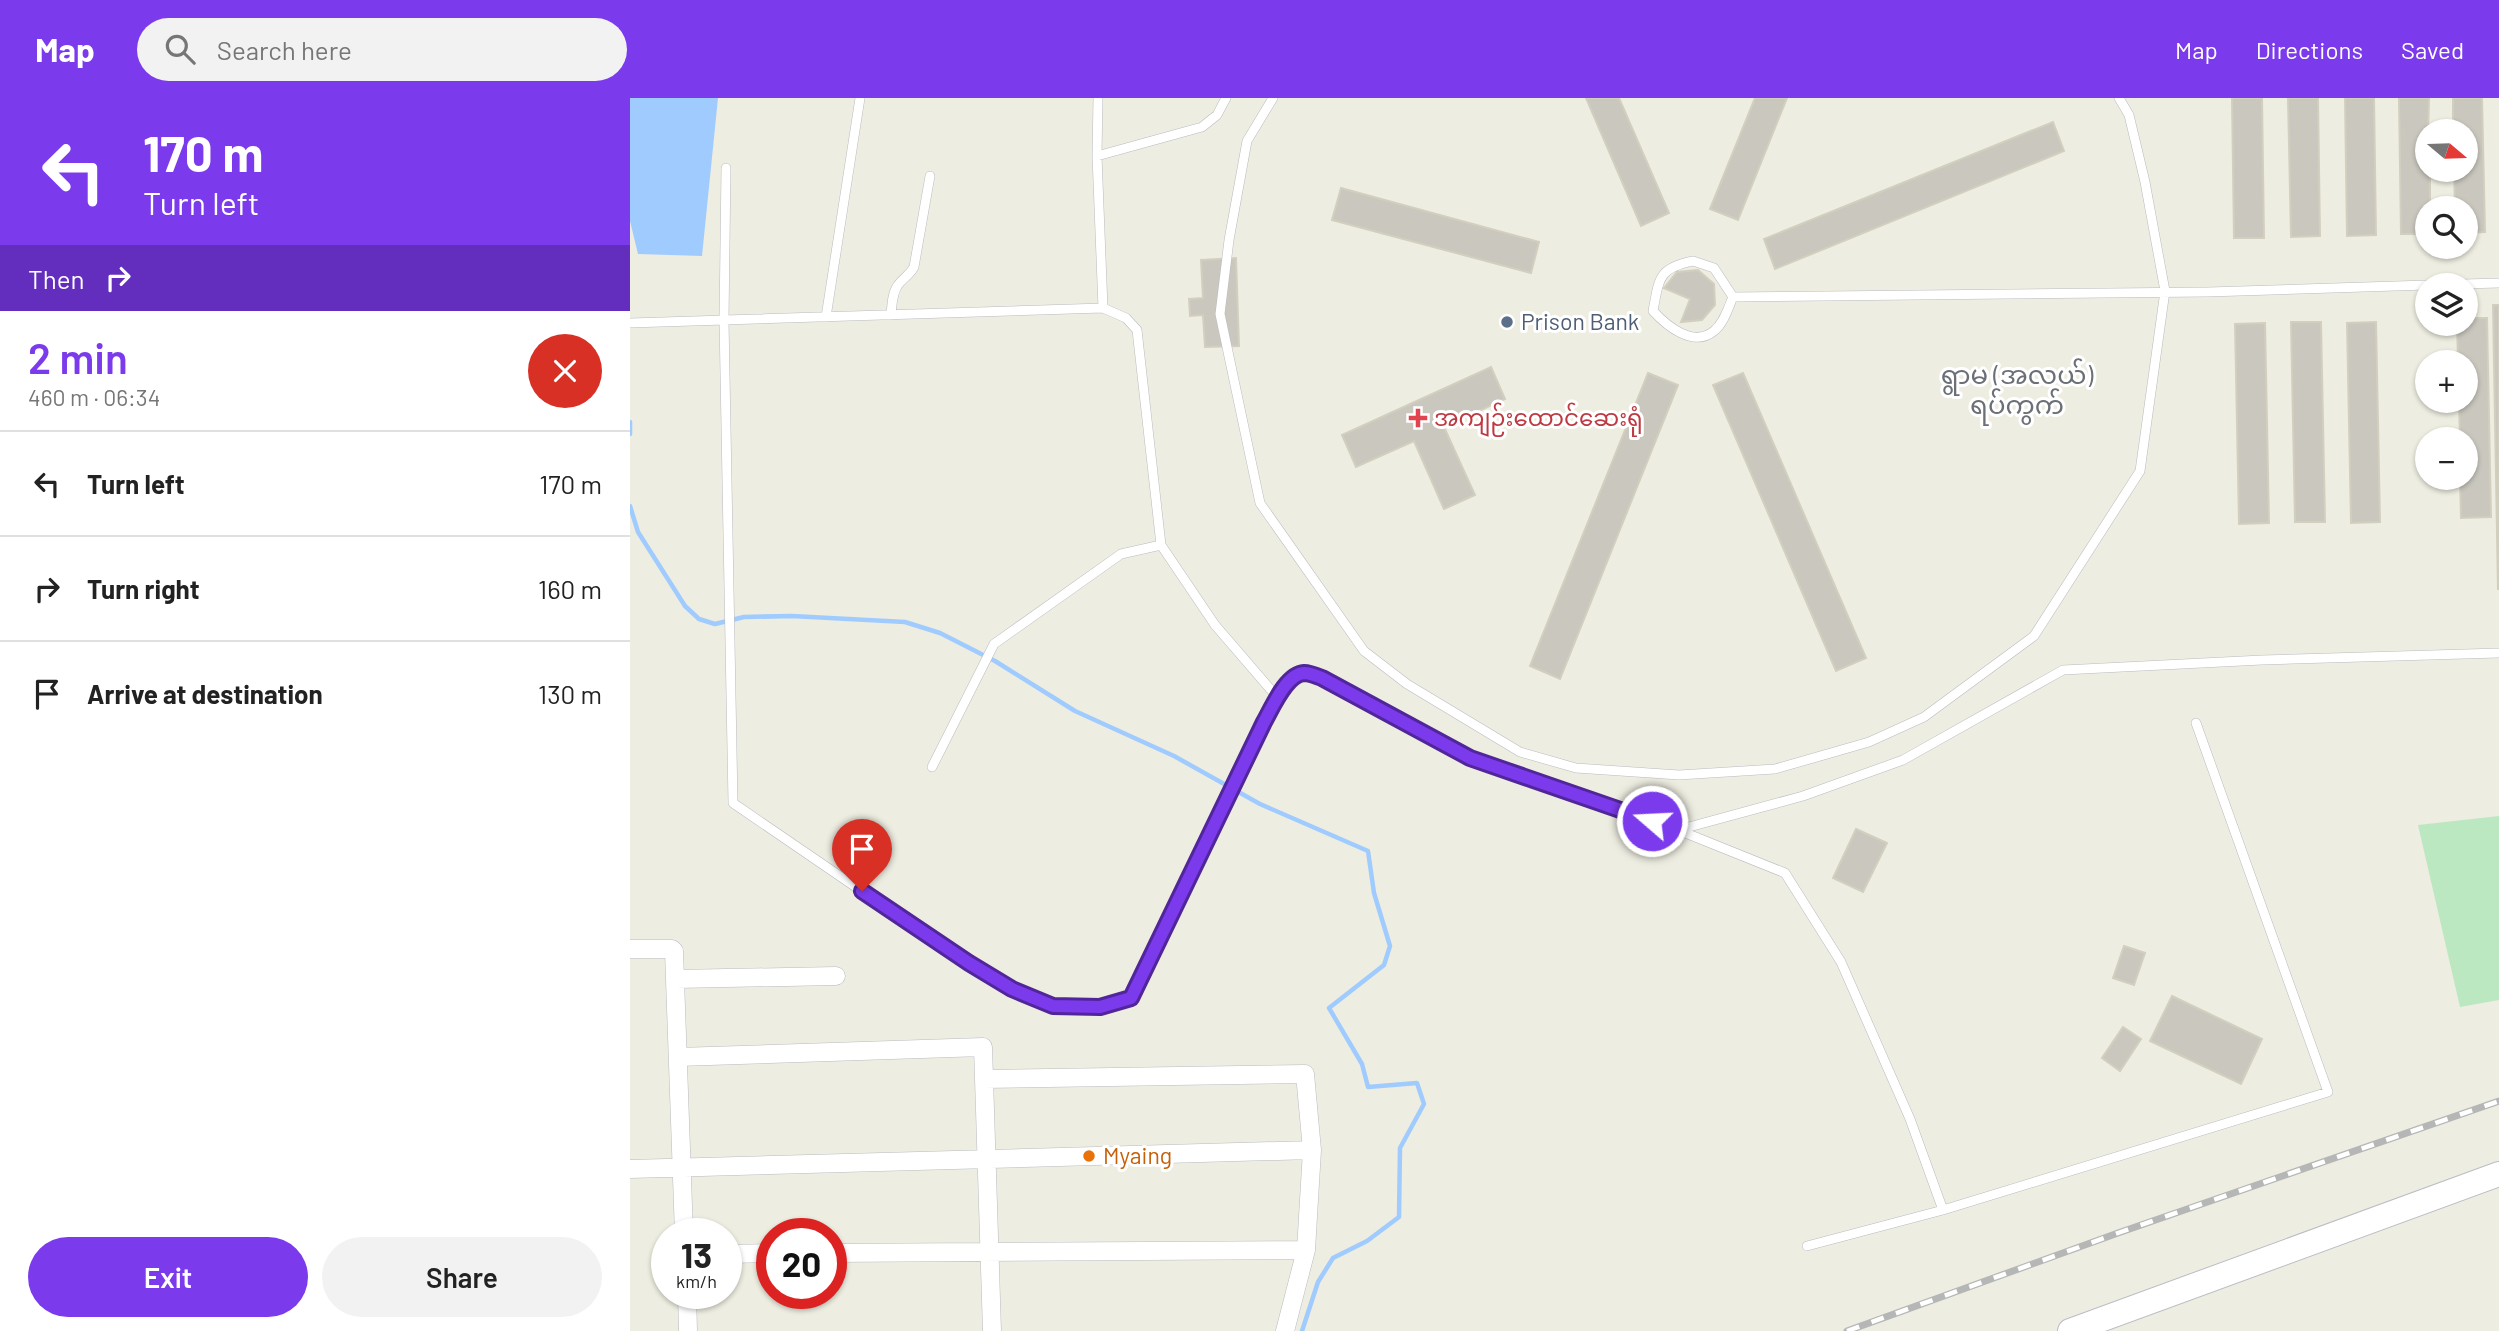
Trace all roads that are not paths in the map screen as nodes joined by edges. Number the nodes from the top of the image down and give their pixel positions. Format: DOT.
graph roads {
  1 [pos="860,98"];
  2 [pos="1098,98"];
  3 [pos="1226,98"];
  4 [pos="1273,98"];
  5 [pos="2119,98"];
  6 [pos="1097,156"];
  7 [pos="726,168"];
  8 [pos="930,176"];
  9 [pos="2499,283"];
  10 [pos="2478,284"];
  11 [pos="2415,285"];
  12 [pos="2165,291"];
  13 [pos="1733,297"];
  14 [pos="1103,308"];
  15 [pos="891,315"];
  16 [pos="826,317"];
  17 [pos="724,320"];
  18 [pos="630,323"];
  19 [pos="1161,545"];
  20 [pos="2499,653"];
  21 [pos="1277,697"];
  22 [pos="2196,723"];
  23 [pos="932,767"];
  24 [pos="1678,830"];
  25 [pos="630,949"];
  26 [pos="836,976"];
  27 [pos="676,979"];
  28 [pos="678,1057"];
  29 [pos="984,1079"];
  30 [pos="1311,1150"];
  31 [pos="987,1159"];
  32 [pos="682,1168"];
  33 [pos="630,1169"];
  34 [pos="2499,1174"];
  35 [pos="1943,1210"];
  36 [pos="684,1218"];
  37 [pos="1807,1246"];
  38 [pos="1306,1250"];
  39 [pos="990,1252"];
  40 [pos="847,1253"];
  41 [pos="687,1309"];
  42 [pos="688,1331"];
  43 [pos="992,1331"];
  44 [pos="1285,1331"];
  45 [pos="2070,1331"];
  1 -- 16 [label="lane"];
  2 -- 6 [label="lane"];
  3 -- 6 [label="lane"];
  4 -- 12 [label="lane"];
  5 -- 12 [label="lane"];
  6 -- 14 [label="lane"];
  7 -- 17 [label="lane"];
  8 -- 15 [label="lane"];
  9 -- 10 [label="lane"];
  11 -- 12 [label="lane"];
  12 -- 13 [label="lane"];
  13 -- 13 [label="lane"];
  14 -- 15 [label="lane"];
  14 -- 19 [label="lane"];
  15 -- 16 [label="lane"];
  16 -- 17 [label="lane"];
  17 -- 18 [label="lane"];
  17 -- 21 [label="lane"];
  19 -- 21 [label="lane"];
  19 -- 23 [label="lane"];
  20 -- 24 [label="lane"];
  21 -- 24 [label="lane"];
  22 -- 35 [label="lane"];
  24 -- 35 [label="lane"];
  25 -- 27 [label="street"];
  26 -- 27 [label="street"];
  27 -- 28 [label="street"];
  28 -- 29 [label="street"];
  28 -- 32 [label="street"];
  29 -- 30 [label="street"];
  29 -- 31 [label="street"];
  30 -- 31 [label="street"];
  30 -- 38 [label="street"];
  31 -- 32 [label="street"];
  31 -- 39 [label="street"];
  32 -- 33 [label="street"];
  32 -- 36 [label="street"];
  34 -- 45 [label="main road"];
  35 -- 37 [label="lane"];
  38 -- 39 [label="street"];
  38 -- 44 [label="street"];
  39 -- 40 [label="street"];
  39 -- 43 [label="street"];
  41 -- 42 [label="street"];
}
